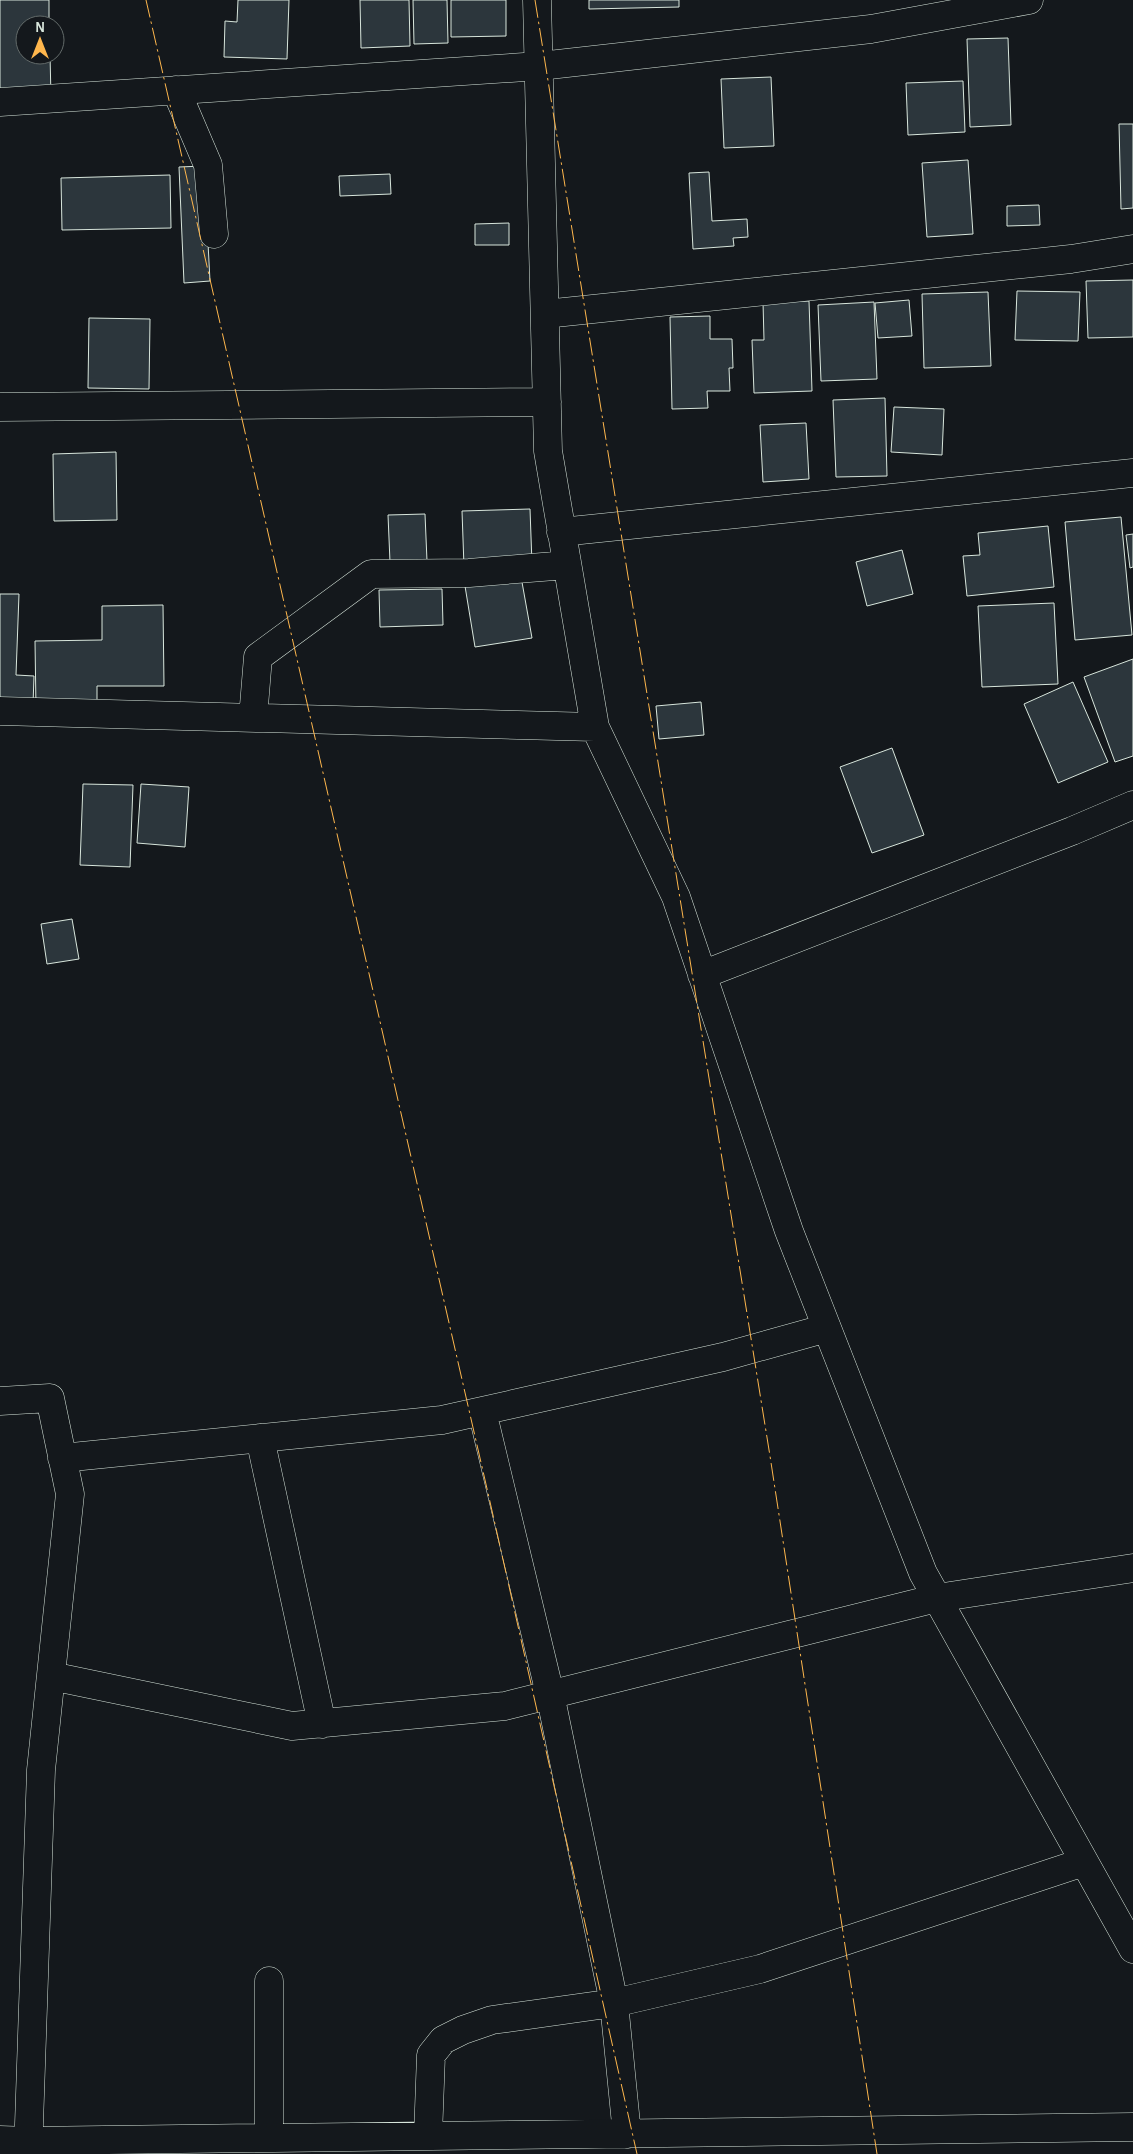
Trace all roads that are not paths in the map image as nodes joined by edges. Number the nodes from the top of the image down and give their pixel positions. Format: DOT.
graph roads {
  1 [pos="537,0"];
  2 [pos="1029,0"];
  3 [pos="540,66"];
  4 [pos="176,90"];
  5 [pos="0,102"];
  6 [pos="214,234"];
  7 [pos="1133,249"];
  8 [pos="545,314"];
  9 [pos="547,402"];
  10 [pos="0,407"];
  11 [pos="1133,473"];
  12 [pos="562,532"];
  13 [pos="567,565"];
  14 [pos="0,711"];
  15 [pos="253,718"];
  16 [pos="595,727"];
  17 [pos="1133,805"];
  18 [pos="702,974"];
  19 [pos="826,1328"];
  20 [pos="0,1401"];
  21 [pos="482,1411"];
  22 [pos="260,1438"];
  23 [pos="62,1458"];
  24 [pos="1133,1568"];
  25 [pos="937,1598"];
  26 [pos="51,1676"];
  27 [pos="550,1694"];
  28 [pos="322,1724"];
  29 [pos="1084,1862"];
  30 [pos="1132,1946"];
  31 [pos="269,1981"];
  32 [pos="614,2003"];
  33 [pos="1133,2127"];
  34 [pos="627,2134"];
  35 [pos="428,2136"];
  36 [pos="269,2138"];
  37 [pos="0,2140"];
  38 [pos="682,2144"];
  39 [pos="28,2148"];
  1 -- 3 [label="street"];
  2 -- 3 [label="street"];
  3 -- 4 [label="street"];
  3 -- 8 [label="street"];
  4 -- 5 [label="street"];
  4 -- 6 [label="street"];
  7 -- 8 [label="street"];
  8 -- 9 [label="street"];
  9 -- 10 [label="street"];
  9 -- 12 [label="street"];
  11 -- 12 [label="street"];
  12 -- 13 [label="street"];
  13 -- 15 [label="street"];
  13 -- 16 [label="street"];
  14 -- 15 [label="street"];
  15 -- 16 [label="street"];
  16 -- 18 [label="street"];
  17 -- 18 [label="street"];
  18 -- 19 [label="street"];
  19 -- 21 [label="street"];
  19 -- 25 [label="street"];
  20 -- 23 [label="street"];
  21 -- 22 [label="street"];
  21 -- 27 [label="street"];
  22 -- 23 [label="street"];
  22 -- 28 [label="street"];
  23 -- 26 [label="street"];
  24 -- 25 [label="street"];
  25 -- 27 [label="street"];
  25 -- 29 [label="street"];
  26 -- 28 [label="street"];
  26 -- 39 [label="street"];
  27 -- 28 [label="street"];
  27 -- 32 [label="street"];
  29 -- 30 [label="street"];
  29 -- 32 [label="street"];
  31 -- 36 [label="street"];
  32 -- 34 [label="street"];
  32 -- 35 [label="street"];
  33 -- 38 [label="street"];
  34 -- 35 [label="street"];
  34 -- 38 [label="street"];
  35 -- 36 [label="street"];
  36 -- 39 [label="street"];
  37 -- 39 [label="street"];
}
